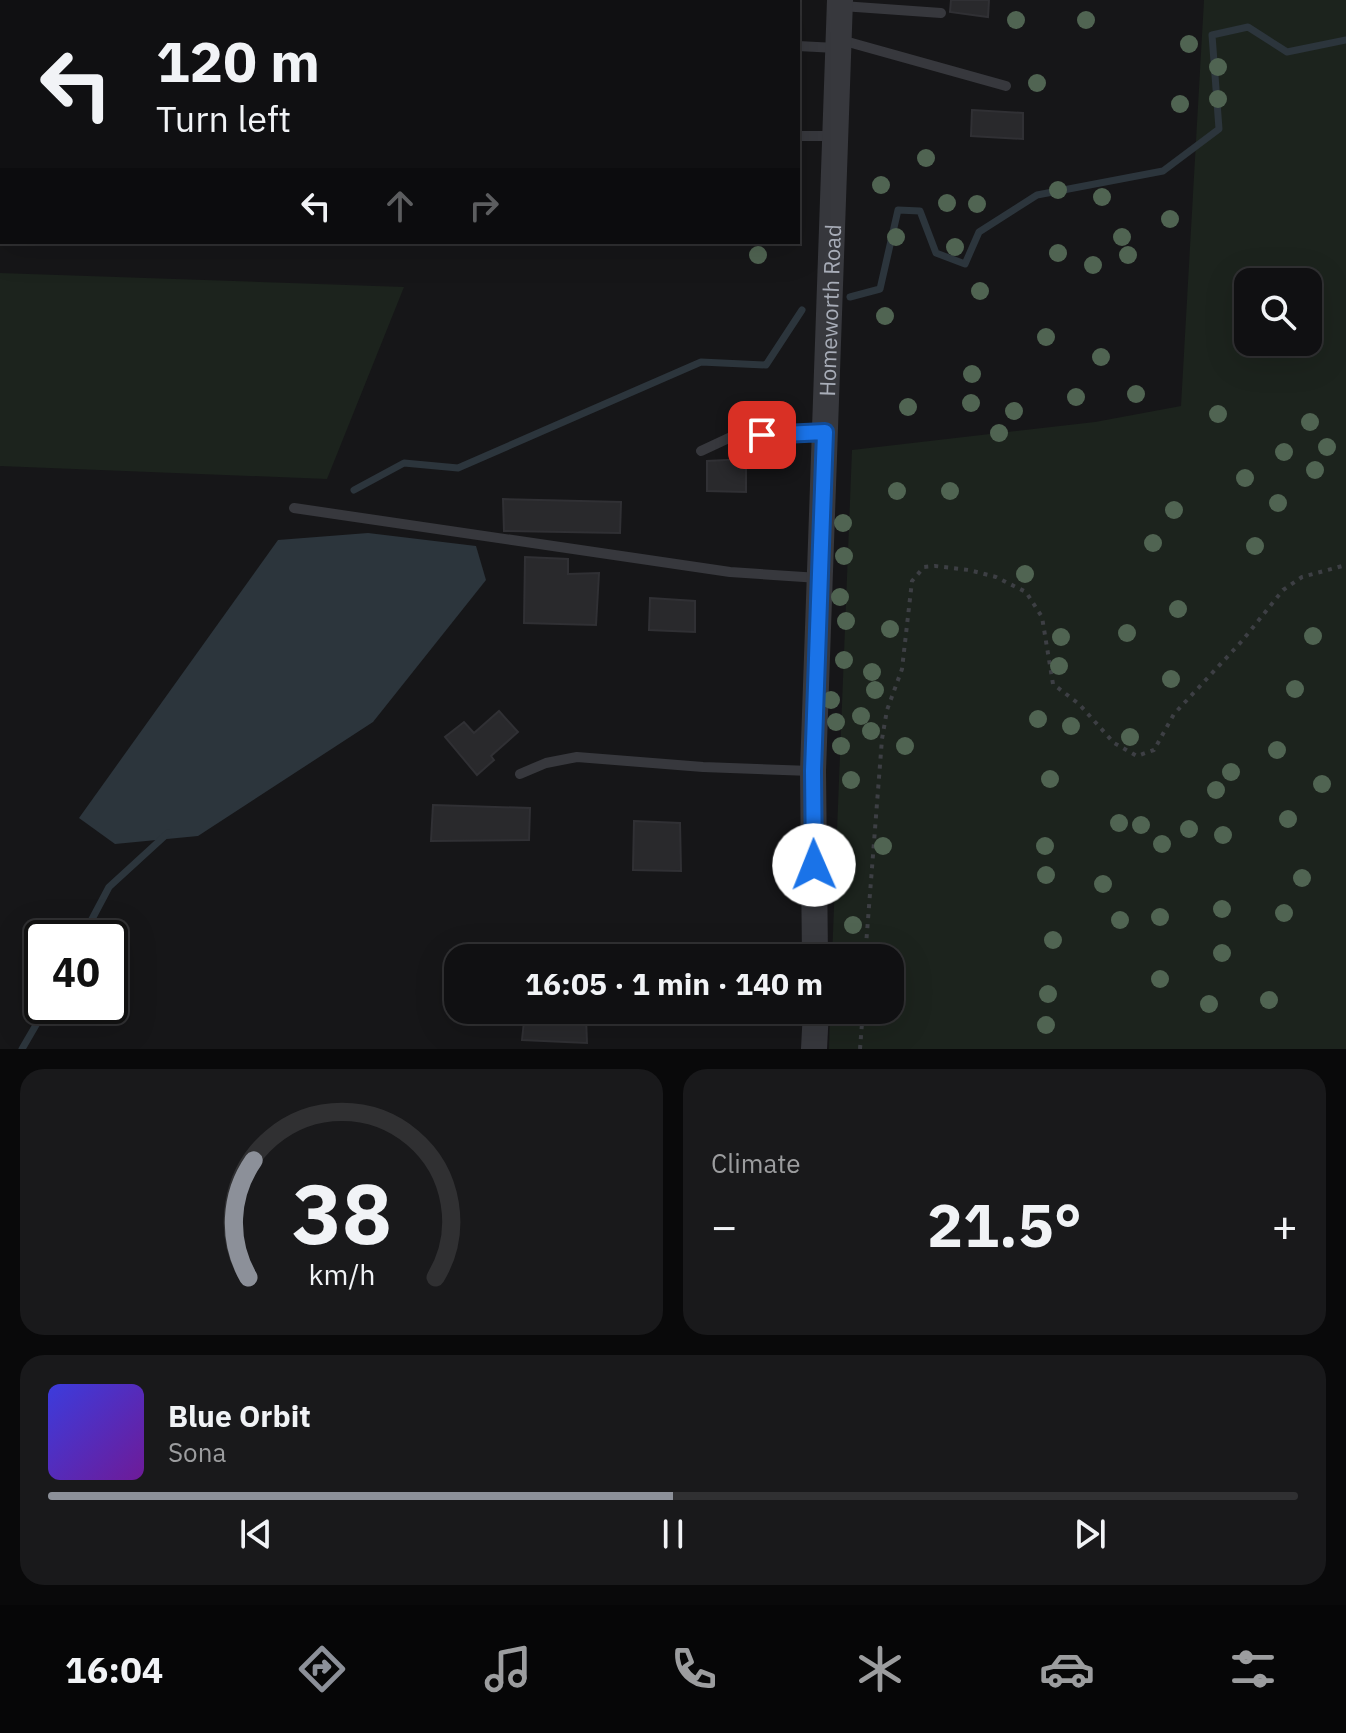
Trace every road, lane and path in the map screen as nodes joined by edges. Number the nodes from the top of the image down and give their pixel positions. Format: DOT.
graph roads {
  1 [pos="840,3"];
  2 [pos="941,13"];
  3 [pos="838,44"];
  4 [pos="800,46"];
  5 [pos="1006,86"];
  6 [pos="800,136"];
  7 [pos="835,136"];
  8 [pos="825,432"];
  9 [pos="701,451"];
  10 [pos="294,508"];
  11 [pos="1346,565"];
  12 [pos="820,578"];
  13 [pos="813,771"];
  14 [pos="520,774"];
  15 [pos="815,944"];
  16 [pos="866,944"];
  17 [pos="815,1024"];
  18 [pos="862,1024"];
  19 [pos="814,1049"];
  20 [pos="860,1049"];
  1 -- 2 [label="lane"];
  1 -- 3 [label="street, Homeworth Road"];
  3 -- 4 [label="lane"];
  3 -- 5 [label="lane"];
  3 -- 7 [label="street, Homeworth Road"];
  6 -- 7 [label="lane"];
  7 -- 8 [label="street, Homeworth Road"];
  8 -- 9 [label="lane"];
  8 -- 12 [label="street, Homeworth Road"];
  10 -- 12 [label="lane"];
  11 -- 16 [label="path"];
  12 -- 13 [label="street, Homeworth Road"];
  13 -- 14 [label="lane"];
  13 -- 15 [label="street, Homeworth Road"];
  17 -- 19 [label="street"];
  18 -- 20 [label="path"];
}
